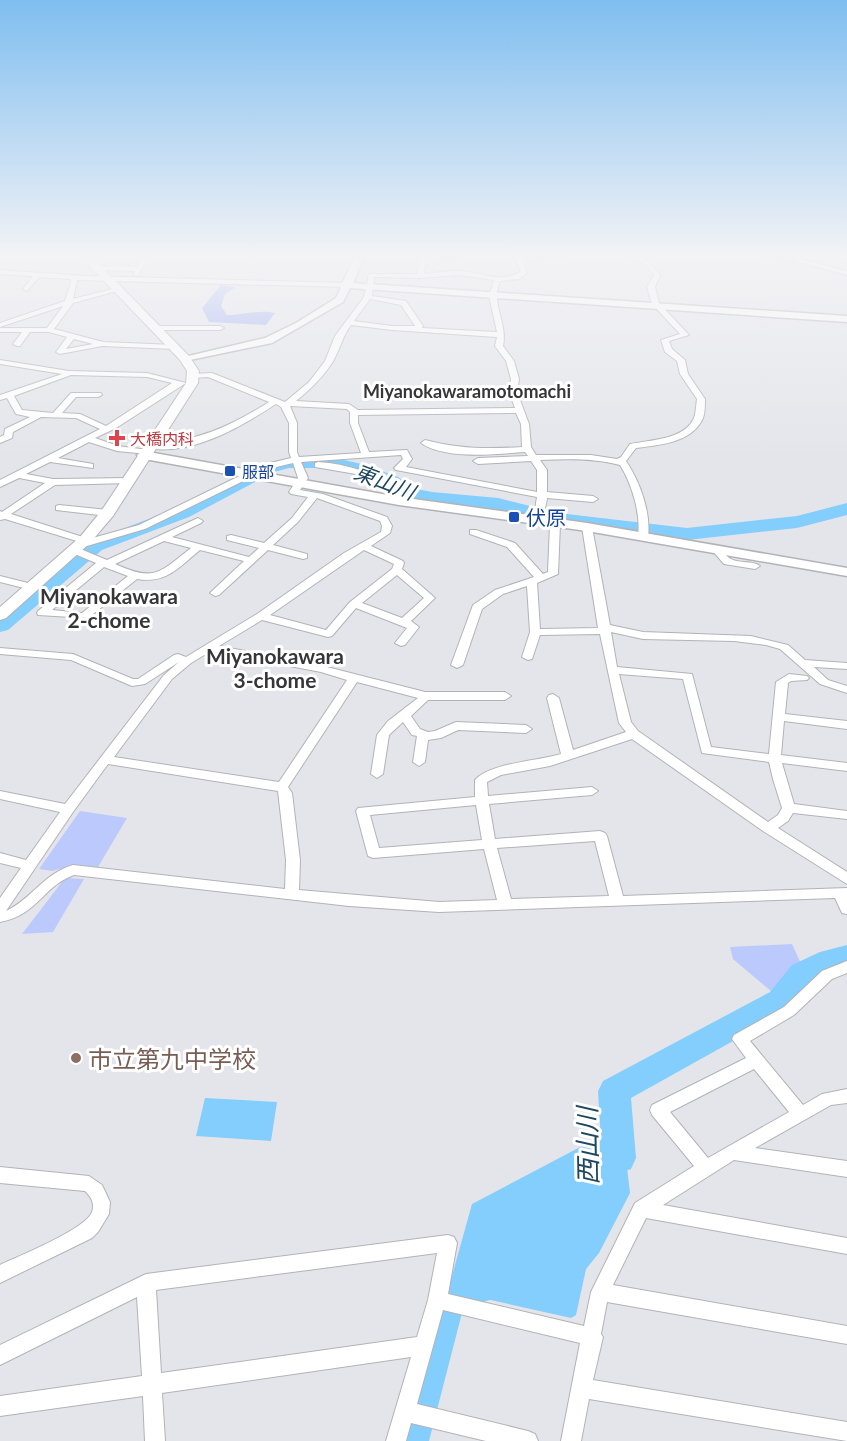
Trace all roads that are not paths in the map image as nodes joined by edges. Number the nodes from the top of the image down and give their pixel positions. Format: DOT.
graph roads {
  1 [pos="55,322"];
  2 [pos="151,322"];
  3 [pos="304,322"];
  4 [pos="348,322"];
  5 [pos="351,322"];
  6 [pos="416,322"];
  7 [pos="498,322"];
  8 [pos="673,322"];
  9 [pos="156,328"];
  10 [pos="220,328"];
  11 [pos="417,328"];
  12 [pos="0,330"];
  13 [pos="28,330"];
  14 [pos="50,330"];
  15 [pos="501,335"];
  16 [pos="71,337"];
  17 [pos="17,344"];
  18 [pos="103,344"];
  19 [pos="175,347"];
  20 [pos="185,358"];
  21 [pos="2,361"];
  22 [pos="69,373"];
  23 [pos="188,380"];
  24 [pos="98,395"];
  25 [pos="4,397"];
  26 [pos="284,403"];
  27 [pos="519,410"];
  28 [pos="354,413"];
  29 [pos="54,415"];
  30 [pos="38,416"];
  31 [pos="106,429"];
  32 [pos="88,439"];
  33 [pos="0,440"];
  34 [pos="425,443"];
  35 [pos="528,449"];
  36 [pos="146,451"];
  37 [pos="366,455"];
  38 [pos="536,458"];
  39 [pos="50,459"];
  40 [pos="478,461"];
  41 [pos="618,461"];
  42 [pos="297,463"];
  43 [pos="17,475"];
  44 [pos="256,476"];
  45 [pos="78,480"];
  46 [pos="128,480"];
  47 [pos="53,482"];
  48 [pos="298,483"];
  49 [pos="0,484"];
  50 [pos="315,495"];
  51 [pos="543,495"];
  52 [pos="593,499"];
  53 [pos="399,501"];
  54 [pos="59,508"];
  55 [pos="108,513"];
  56 [pos="1,515"];
  57 [pos="535,516"];
  58 [pos="198,521"];
  59 [pos="555,524"];
  60 [pos="587,527"];
  61 [pos="473,532"];
  62 [pos="644,532"];
  63 [pos="231,537"];
  64 [pos="165,538"];
  65 [pos="364,546"];
  66 [pos="266,547"];
  67 [pos="82,548"];
  68 [pos="197,548"];
  69 [pos="716,549"];
  70 [pos="303,556"];
  71 [pos="250,560"];
  72 [pos="106,563"];
  73 [pos="755,566"];
  74 [pos="397,570"];
  75 [pos="847,572"];
  76 [pos="134,576"];
  77 [pos="0,579"];
  78 [pos="537,579"];
  79 [pos="32,587"];
  80 [pos="215,592"];
  81 [pos="354,604"];
  82 [pos="0,615"];
  83 [pos="261,616"];
  84 [pos="404,622"];
  85 [pos="604,629"];
  86 [pos="535,632"];
  87 [pos="401,643"];
  88 [pos="211,648"];
  89 [pos="0,651"];
  90 [pos="528,657"];
  91 [pos="187,660"];
  92 [pos="801,663"];
  93 [pos="457,665"];
  94 [pos="847,666"];
  95 [pos="612,670"];
  96 [pos="354,678"];
  97 [pos="803,678"];
  98 [pos="847,690"];
  99 [pos="425,696"];
  100 [pos="505,696"];
  101 [pos="553,698"];
  102 [pos="405,716"];
  103 [pos="780,717"];
  104 [pos="847,725"];
  105 [pos="526,729"];
  106 [pos="423,734"];
  107 [pos="634,734"];
  108 [pos="568,755"];
  109 [pos="775,758"];
  110 [pos="105,760"];
  111 [pos="419,762"];
  112 [pos="847,767"];
  113 [pos="377,774"];
  114 [pos="282,787"];
  115 [pos="592,791"];
  116 [pos="0,795"];
  117 [pos="481,801"];
  118 [pos="789,808"];
  119 [pos="68,809"];
  120 [pos="847,815"];
  121 [pos="768,828"];
  122 [pos="490,844"];
  123 [pos="0,858"];
  124 [pos="28,865"];
  125 [pos="847,879"];
  126 [pos="843,893"];
  127 [pos="292,895"];
  128 [pos="618,902"];
  129 [pos="506,906"];
  130 [pos="0,909"];
  131 [pos="847,909"];
  132 [pos="0,917"];
  133 [pos="847,967"];
  134 [pos="757,1060"];
  135 [pos="847,1096"];
  136 [pos="800,1114"];
  137 [pos="732,1152"];
  138 [pos="706,1168"];
  139 [pos="847,1169"];
  140 [pos="0,1175"];
  141 [pos="642,1209"];
  142 [pos="847,1246"];
  143 [pos="0,1274"];
  144 [pos="146,1283"];
  145 [pos="600,1292"];
  146 [pos="437,1300"];
  147 [pos="847,1335"];
  148 [pos="593,1337"];
  149 [pos="423,1346"];
  150 [pos="0,1355"];
  151 [pos="152,1383"];
  152 [pos="580,1388"];
  153 [pos="0,1406"];
  154 [pos="404,1411"];
  155 [pos="847,1431"];
  156 [pos="155,1441"];
  157 [pos="396,1441"];
  158 [pos="528,1441"];
  159 [pos="571,1441"];
  1 -- 14 [label="street"];
  2 -- 9 [label="main road"];
  3 -- 20 [label="street"];
  4 -- 26 [label="street"];
  5 -- 11 [label="street"];
  6 -- 11 [label="street"];
  7 -- 15 [label="street"];
  8 -- 41 [label="street"];
  9 -- 10 [label="street"];
  9 -- 19 [label="main road"];
  11 -- 15 [label="street"];
  12 -- 13 [label="street"];
  13 -- 14 [label="street"];
  13 -- 17 [label="street"];
  14 -- 16 [label="street"];
  15 -- 27 [label="street"];
  16 -- 18 [label="street"];
  16 -- 18 [label="street"];
  18 -- 19 [label="street"];
  19 -- 20 [label="main road"];
  20 -- 23 [label="main road"];
  21 -- 22 [label="street"];
  22 -- 23 [label="street"];
  22 -- 25 [label="street"];
  23 -- 26 [label="street"];
  23 -- 31 [label="street"];
  23 -- 36 [label="main road"];
  24 -- 29 [label="street"];
  25 -- 30 [label="street"];
  26 -- 28 [label="street"];
  26 -- 36 [label="street"];
  26 -- 42 [label="street"];
  27 -- 28 [label="street"];
  27 -- 35 [label="street"];
  28 -- 37 [label="street"];
  29 -- 30 [label="street"];
  29 -- 31 [label="street"];
  30 -- 33 [label="street"];
  31 -- 32 [label="street"];
  32 -- 36 [label="street"];
  32 -- 39 [label="street"];
  34 -- 35 [label="street"];
  35 -- 38 [label="street"];
  36 -- 44 [label="street"];
  36 -- 46 [label="main road"];
  37 -- 42 [label="street"];
  37 -- 51 [label="street"];
  38 -- 40 [label="street"];
  38 -- 41 [label="street"];
  38 -- 51 [label="street"];
  39 -- 43 [label="street"];
  39 -- 45 [label="street"];
  41 -- 62 [label="street"];
  42 -- 44 [label="street"];
  42 -- 44 [label="street"];
  42 -- 48 [label="street"];
  42 -- 53 [label="street"];
  43 -- 47 [label="street"];
  43 -- 49 [label="street"];
  44 -- 48 [label="street"];
  44 -- 67 [label="street"];
  45 -- 46 [label="street"];
  45 -- 47 [label="street"];
  46 -- 55 [label="main road"];
  47 -- 56 [label="street"];
  48 -- 50 [label="street"];
  48 -- 53 [label="street"];
  50 -- 65 [label="street"];
  50 -- 66 [label="street"];
  51 -- 52 [label="street"];
  51 -- 57 [label="street"];
  53 -- 57 [label="street"];
  54 -- 55 [label="street"];
  55 -- 67 [label="main road"];
  56 -- 67 [label="street"];
  57 -- 59 [label="street"];
  58 -- 64 [label="street"];
  59 -- 60 [label="street"];
  59 -- 78 [label="street"];
  60 -- 62 [label="street"];
  60 -- 85 [label="street"];
  61 -- 78 [label="street"];
  62 -- 69 [label="street"];
  63 -- 66 [label="street"];
  64 -- 68 [label="street"];
  64 -- 72 [label="street"];
  65 -- 74 [label="street"];
  65 -- 83 [label="street"];
  66 -- 70 [label="street"];
  66 -- 71 [label="street"];
  67 -- 72 [label="street"];
  67 -- 79 [label="main road"];
  68 -- 71 [label="street"];
  68 -- 76 [label="street"];
  69 -- 73 [label="street"];
  69 -- 75 [label="street"];
  71 -- 80 [label="street"];
  72 -- 76 [label="street"];
  72 -- 76 [label="street"];
  74 -- 81 [label="street"];
  74 -- 84 [label="street"];
  77 -- 79 [label="street"];
  78 -- 86 [label="street"];
  78 -- 93 [label="street"];
  79 -- 82 [label="main road"];
  81 -- 83 [label="street"];
  81 -- 84 [label="street"];
  83 -- 88 [label="street"];
  84 -- 87 [label="street"];
  85 -- 86 [label="street"];
  85 -- 92 [label="street"];
  85 -- 95 [label="street"];
  86 -- 90 [label="street"];
  88 -- 91 [label="street"];
  88 -- 96 [label="street"];
  89 -- 91 [label="street"];
  91 -- 110 [label="street"];
  92 -- 94 [label="street"];
  92 -- 98 [label="street"];
  95 -- 107 [label="street"];
  95 -- 109 [label="street"];
  96 -- 99 [label="street"];
  96 -- 114 [label="street"];
  97 -- 103 [label="street"];
  99 -- 100 [label="street"];
  99 -- 102 [label="street"];
  101 -- 108 [label="street"];
  102 -- 106 [label="street"];
  102 -- 113 [label="street"];
  103 -- 104 [label="street"];
  103 -- 109 [label="street"];
  105 -- 106 [label="street"];
  106 -- 111 [label="street"];
  107 -- 108 [label="street"];
  107 -- 121 [label="street"];
  108 -- 117 [label="street"];
  109 -- 112 [label="street"];
  109 -- 118 [label="street"];
  110 -- 114 [label="street"];
  110 -- 119 [label="street"];
  114 -- 127 [label="street"];
  115 -- 117 [label="street"];
  116 -- 119 [label="street"];
  117 -- 122 [label="street"];
  117 -- 122 [label="street"];
  118 -- 120 [label="street"];
  118 -- 121 [label="street"];
  119 -- 124 [label="street"];
  121 -- 125 [label="street"];
  122 -- 128 [label="street"];
  122 -- 129 [label="street"];
  123 -- 124 [label="street"];
  124 -- 130 [label="street"];
  126 -- 128 [label="street"];
  126 -- 131 [label="street"];
  127 -- 129 [label="street"];
  127 -- 132 [label="street"];
  128 -- 129 [label="street"];
  133 -- 134 [label="street"];
  134 -- 136 [label="street"];
  134 -- 138 [label="street"];
  135 -- 136 [label="street"];
  136 -- 137 [label="street"];
  137 -- 138 [label="street"];
  137 -- 139 [label="street"];
  138 -- 141 [label="street"];
  140 -- 143 [label="street"];
  141 -- 142 [label="street"];
  141 -- 145 [label="street"];
  144 -- 146 [label="street"];
  144 -- 150 [label="street"];
  144 -- 151 [label="street"];
  145 -- 147 [label="street"];
  145 -- 148 [label="street"];
  146 -- 148 [label="street"];
  146 -- 149 [label="street"];
  148 -- 152 [label="street"];
  149 -- 151 [label="street"];
  149 -- 154 [label="street"];
  151 -- 153 [label="street"];
  151 -- 156 [label="street"];
  152 -- 155 [label="street"];
  152 -- 159 [label="street"];
  154 -- 157 [label="street"];
  154 -- 158 [label="street"];
}
